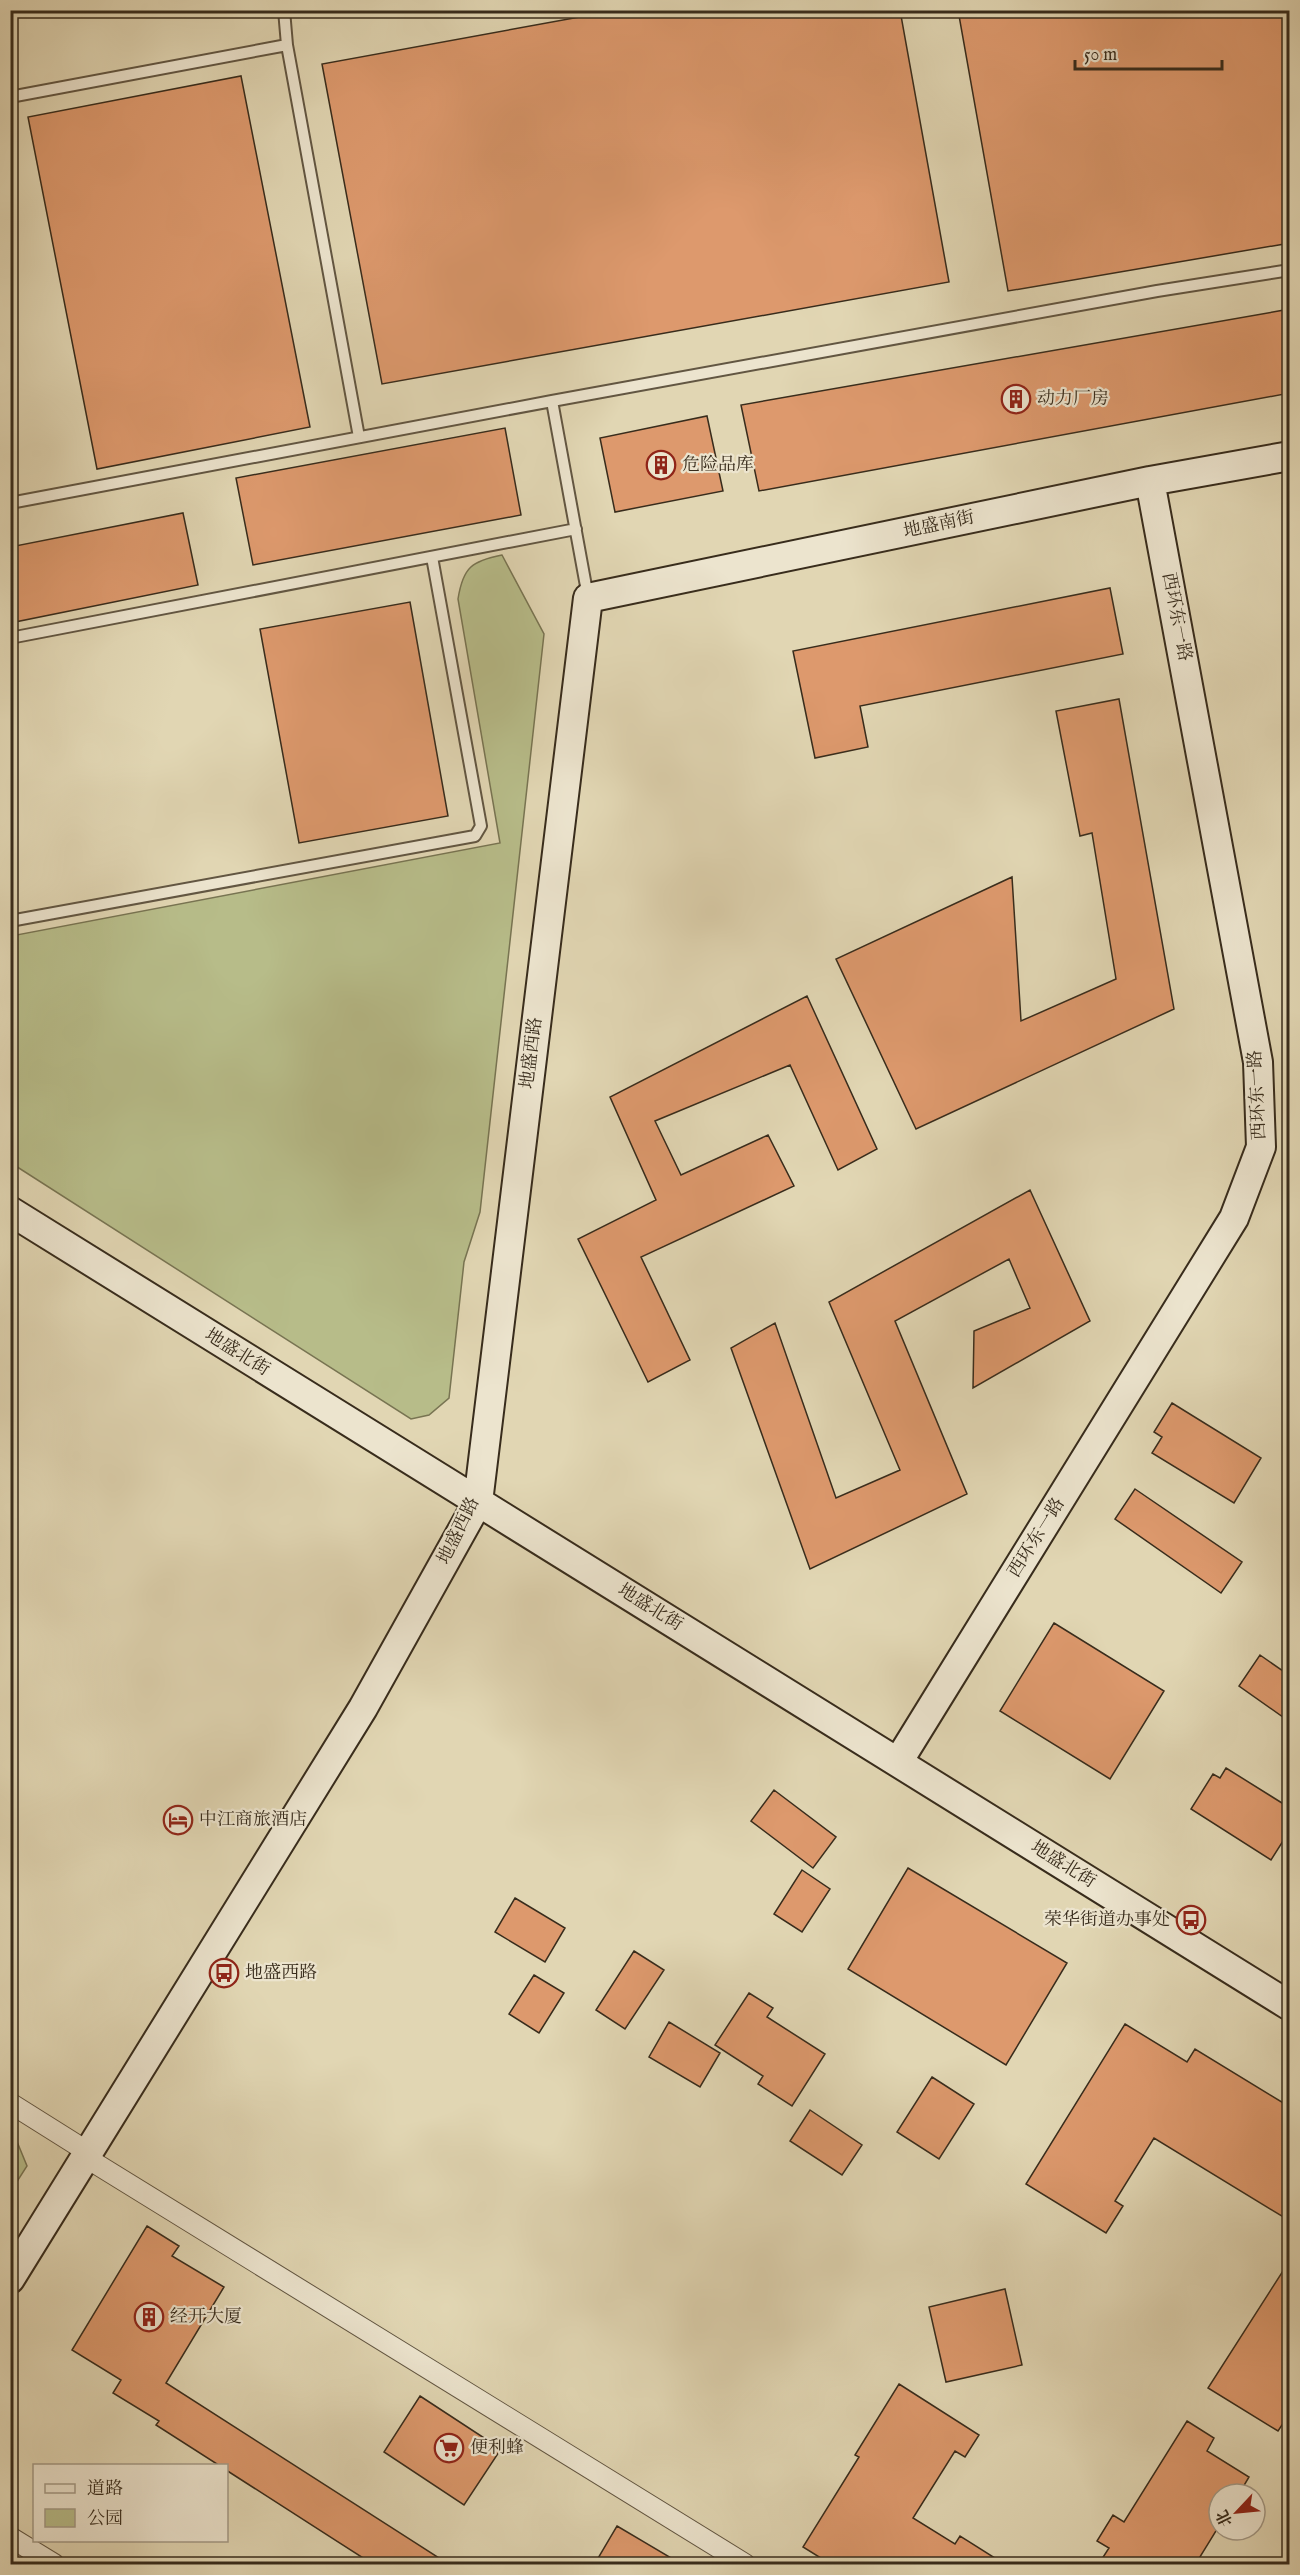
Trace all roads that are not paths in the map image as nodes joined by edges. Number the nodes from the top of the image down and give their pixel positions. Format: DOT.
graph roads {
  1 [pos="284,10"];
  2 [pos="287,45"];
  3 [pos="10,97"];
  4 [pos="1290,270"];
  5 [pos="552,401"];
  6 [pos="359,437"];
  7 [pos="1290,456"];
  8 [pos="1150,481"];
  9 [pos="10,503"];
  10 [pos="576,529"];
  11 [pos="432,557"];
  12 [pos="588,598"];
  13 [pos="10,638"];
  14 [pos="10,921"];
  15 [pos="10,1211"];
  16 [pos="478,1502"];
  17 [pos="898,1762"];
  18 [pos="1290,2006"];
  19 [pos="10,2103"];
  20 [pos="87,2155"];
  21 [pos="10,2279"];
  22 [pos="10,2537"];
  23 [pos="745,2564"];
  24 [pos="54,2565"];
  1 -- 2 [label="lane"];
  2 -- 3 [label="lane"];
  2 -- 6 [label="lane"];
  4 -- 5 [label="lane"];
  5 -- 6 [label="lane"];
  5 -- 10 [label="lane"];
  6 -- 9 [label="lane"];
  7 -- 8 [label="street, 地盛南街"];
  8 -- 12 [label="street, 地盛南街"];
  8 -- 17 [label="street, 西环东一路"];
  10 -- 11 [label="lane"];
  10 -- 12 [label="lane"];
  11 -- 13 [label="lane"];
  11 -- 14 [label="lane"];
  12 -- 16 [label="street, 地盛西路"];
  15 -- 16 [label="street, 地盛北街"];
  16 -- 17 [label="street, 地盛北街"];
  16 -- 20 [label="street, 地盛西路"];
  17 -- 18 [label="street, 地盛北街"];
  19 -- 20 [label="street"];
  20 -- 21 [label="street, 地盛西路"];
  20 -- 23 [label="street"];
  22 -- 24 [label="street"];
}
